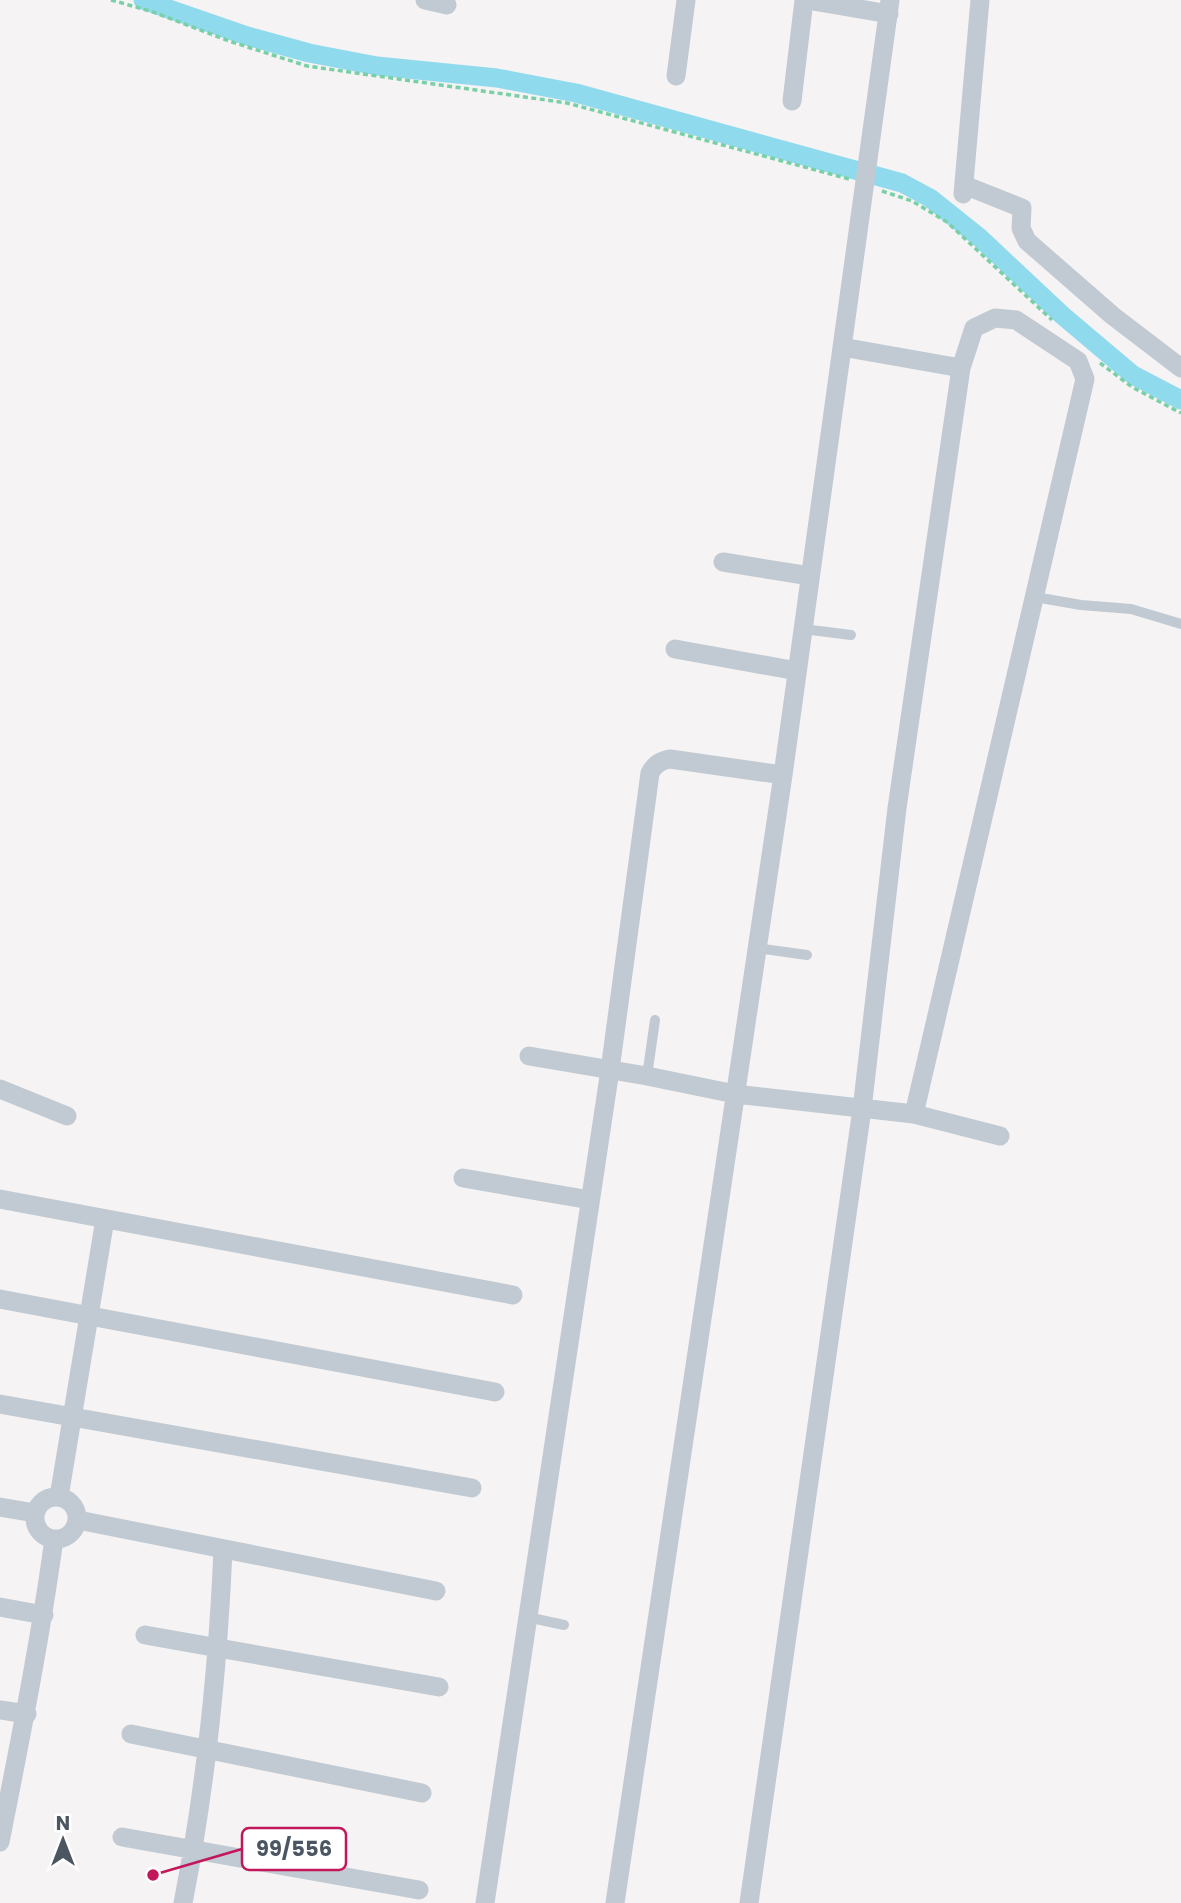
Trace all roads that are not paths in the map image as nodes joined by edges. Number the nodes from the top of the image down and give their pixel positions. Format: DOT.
graph roads {
  1 [pos="425,0"];
  2 [pos="685,0"];
  3 [pos="806,0"];
  4 [pos="980,0"];
  5 [pos="447,5"];
  6 [pos="889,7"];
  7 [pos="676,76"];
  8 [pos="792,101"];
  9 [pos="842,347"];
  10 [pos="961,368"];
  11 [pos="1181,368"];
  12 [pos="723,562"];
  13 [pos="810,576"];
  14 [pos="1035,597"];
  15 [pos="1181,624"];
  16 [pos="803,629"];
  17 [pos="851,635"];
  18 [pos="675,649"];
  19 [pos="797,671"];
  20 [pos="783,775"];
  21 [pos="757,948"];
  22 [pos="807,956"];
  23 [pos="655,1020"];
  24 [pos="529,1056"];
  25 [pos="610,1070"];
  26 [pos="647,1076"];
  27 [pos="0,1089"];
  28 [pos="734,1094"];
  29 [pos="862,1109"];
  30 [pos="914,1114"];
  31 [pos="67,1116"];
  32 [pos="1000,1136"];
  33 [pos="463,1178"];
  34 [pos="0,1199"];
  35 [pos="590,1200"];
  36 [pos="105,1219"];
  37 [pos="513,1295"];
  38 [pos="0,1299"];
  39 [pos="89,1315"];
  40 [pos="495,1392"];
  41 [pos="0,1404"];
  42 [pos="71,1418"];
  43 [pos="472,1488"];
  44 [pos="59,1497"];
  45 [pos="0,1507"];
  46 [pos="35,1513"];
  47 [pos="78,1520"];
  48 [pos="54,1539"];
  49 [pos="223,1549"];
  50 [pos="436,1591"];
  51 [pos="0,1607"];
  52 [pos="44,1615"];
  53 [pos="527,1617"];
  54 [pos="564,1625"];
  55 [pos="145,1635"];
  56 [pos="219,1646"];
  57 [pos="439,1687"];
  58 [pos="0,1710"];
  59 [pos="26,1714"];
  60 [pos="131,1734"];
  61 [pos="208,1751"];
  62 [pos="422,1793"];
  63 [pos="3,1812"];
  64 [pos="122,1837"];
  65 [pos="0,1842"];
  66 [pos="194,1851"];
  67 [pos="419,1890"];
  68 [pos="183,1903"];
  69 [pos="485,1903"];
  70 [pos="615,1903"];
  71 [pos="749,1903"];
  1 -- 5 [label="street"];
  2 -- 7 [label="street"];
  3 -- 6 [label="street"];
  3 -- 8 [label="street"];
  4 -- 11 [label="street"];
  6 -- 9 [label="street"];
  9 -- 10 [label="street"];
  9 -- 13 [label="street"];
  10 -- 14 [label="street"];
  10 -- 29 [label="street"];
  12 -- 13 [label="street"];
  13 -- 16 [label="street"];
  14 -- 15 [label="lane"];
  14 -- 30 [label="street"];
  16 -- 17 [label="lane"];
  16 -- 19 [label="street"];
  18 -- 19 [label="street"];
  19 -- 20 [label="street"];
  20 -- 21 [label="street"];
  20 -- 25 [label="street"];
  21 -- 22 [label="lane"];
  21 -- 28 [label="street"];
  23 -- 26 [label="lane"];
  24 -- 25 [label="street"];
  25 -- 26 [label="street"];
  25 -- 35 [label="street"];
  26 -- 28 [label="street"];
  27 -- 31 [label="street"];
  28 -- 29 [label="street"];
  28 -- 70 [label="street"];
  29 -- 30 [label="street"];
  29 -- 71 [label="street"];
  30 -- 32 [label="street"];
  33 -- 35 [label="street"];
  34 -- 36 [label="street"];
  35 -- 53 [label="street"];
  36 -- 37 [label="street"];
  36 -- 39 [label="street"];
  38 -- 39 [label="street"];
  39 -- 40 [label="street"];
  39 -- 42 [label="street"];
  41 -- 42 [label="street"];
  42 -- 43 [label="street"];
  42 -- 44 [label="street"];
  44 -- 46 [label="street"];
  44 -- 47 [label="street"];
  45 -- 46 [label="street"];
  46 -- 48 [label="street"];
  47 -- 48 [label="street"];
  47 -- 49 [label="street"];
  48 -- 52 [label="street"];
  49 -- 50 [label="street"];
  49 -- 56 [label="street"];
  51 -- 52 [label="street"];
  52 -- 59 [label="street"];
  53 -- 54 [label="lane"];
  53 -- 69 [label="street"];
  55 -- 56 [label="street"];
  56 -- 57 [label="street"];
  56 -- 61 [label="street"];
  58 -- 59 [label="street"];
  59 -- 63 [label="street"];
  60 -- 61 [label="street"];
  61 -- 62 [label="street"];
  61 -- 66 [label="street"];
  63 -- 65 [label="street"];
  64 -- 66 [label="street"];
  66 -- 67 [label="street"];
  66 -- 68 [label="street"];
}
